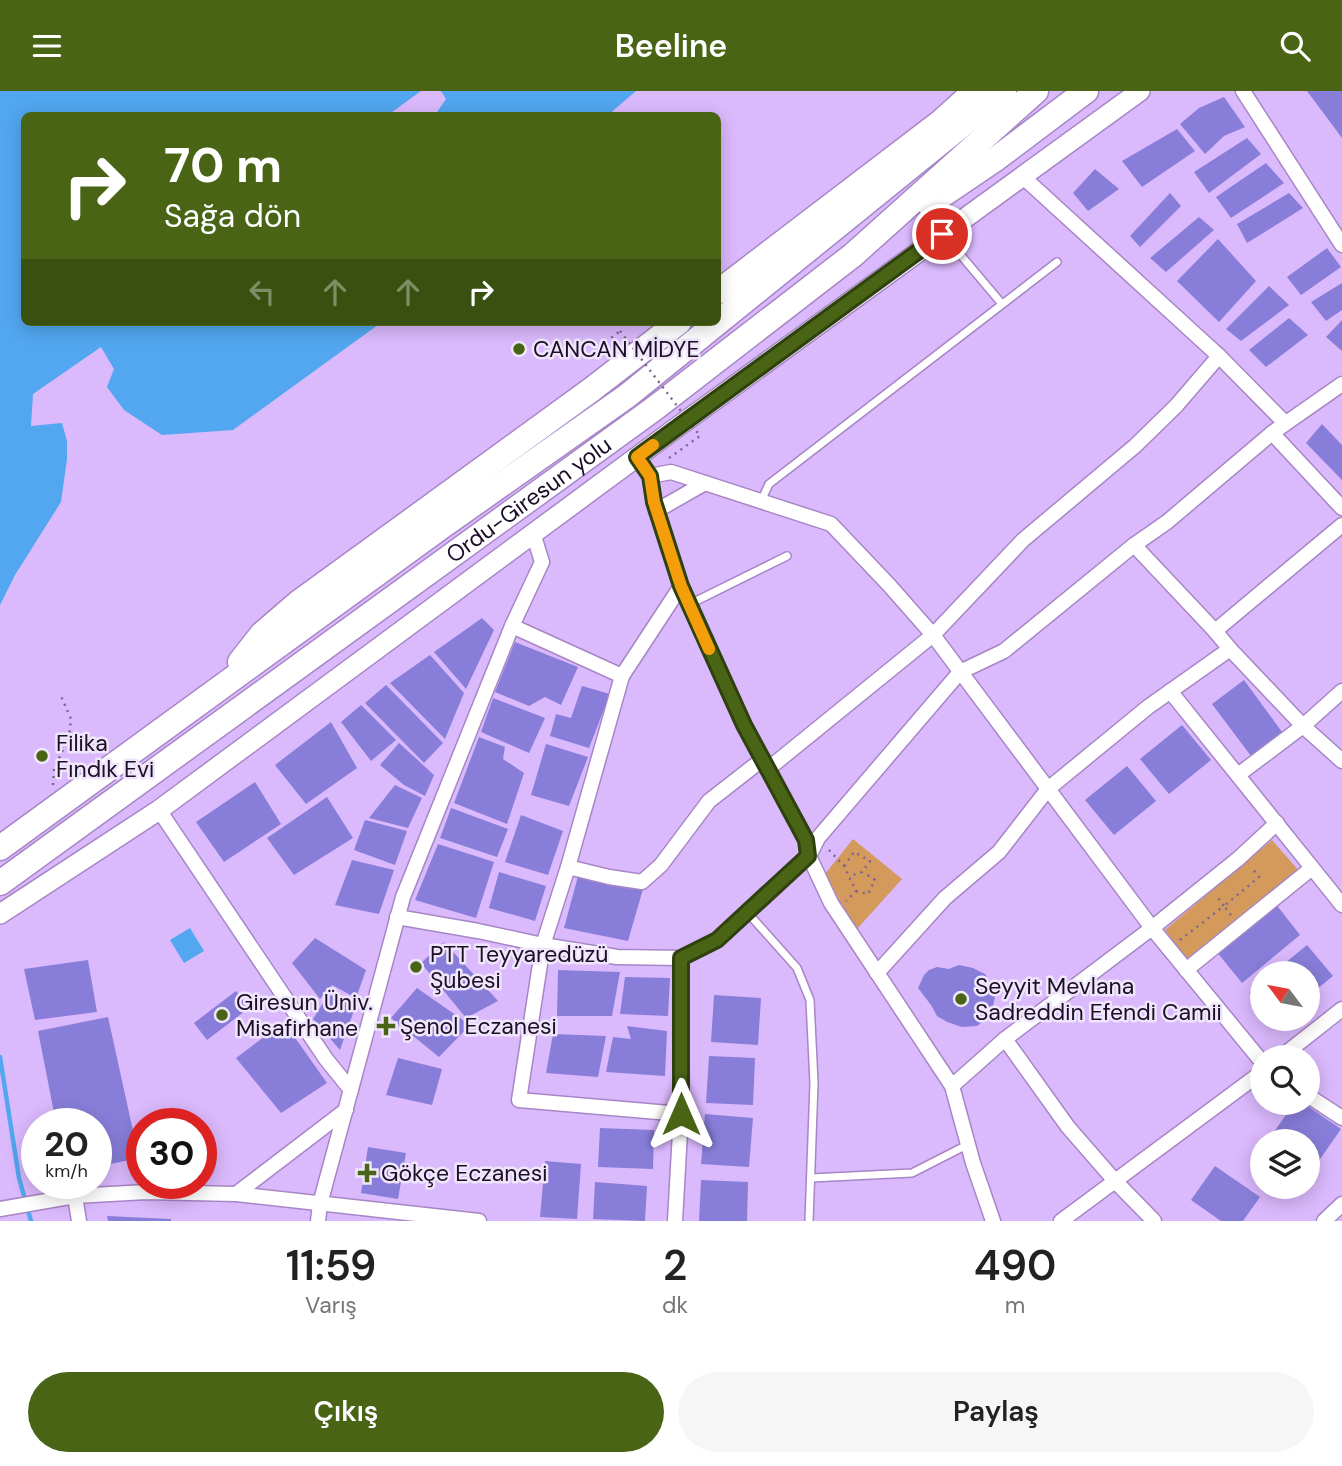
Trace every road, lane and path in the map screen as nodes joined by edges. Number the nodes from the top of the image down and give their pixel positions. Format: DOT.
graph roads {
  1 [pos="975,91"];
  2 [pos="1004,91"];
  3 [pos="1036,91"];
  4 [pos="1086,91"];
  5 [pos="1139,91"];
  6 [pos="1243,91"];
  7 [pos="942,121"];
  8 [pos="1022,176"];
  9 [pos="942,234"];
  10 [pos="819,241"];
  11 [pos="1342,246"];
  12 [pos="853,255"];
  13 [pos="1057,262"];
  14 [pos="721,290"];
  15 [pos="1002,304"];
  16 [pos="721,320"];
  17 [pos="673,326"];
  18 [pos="714,326"];
  19 [pos="599,351"];
  20 [pos="1219,356"];
  21 [pos="1342,384"];
  22 [pos="1285,423"];
  23 [pos="1272,433"];
  24 [pos="637,457"];
  25 [pos="667,459"];
  26 [pos="650,476"];
  27 [pos="705,483"];
  28 [pos="761,501"];
  29 [pos="1342,508"];
  30 [pos="656,511"];
  31 [pos="1342,525"];
  32 [pos="533,533"];
  33 [pos="1134,545"];
  34 [pos="787,556"];
  35 [pos="681,586"];
  36 [pos="689,604"];
  37 [pos="512,626"];
  38 [pos="1215,631"];
  39 [pos="933,635"];
  40 [pos="1230,649"];
  41 [pos="960,672"];
  42 [pos="622,676"];
  43 [pos="220,687"];
  44 [pos="1170,691"];
  45 [pos="1342,691"];
  46 [pos="61,695"];
  47 [pos="1303,726"];
  48 [pos="1342,761"];
  49 [pos="765,764"];
  50 [pos="1238,775"];
  51 [pos="53,789"];
  52 [pos="1048,789"];
  53 [pos="159,810"];
  54 [pos="1278,823"];
  55 [pos="818,838"];
  56 [pos="5,845"];
  57 [pos="808,856"];
  58 [pos="1242,856"];
  59 [pos="568,866"];
  60 [pos="844,866"];
  61 [pos="1312,868"];
  62 [pos="862,872"];
  63 [pos="849,876"];
  64 [pos="6,879"];
  65 [pos="1207,884"];
  66 [pos="856,891"];
  67 [pos="1342,905"];
  68 [pos="1224,906"];
  69 [pos="836,910"];
  70 [pos="747,912"];
  71 [pos="0,914"];
  72 [pos="397,917"];
  73 [pos="1152,928"];
  74 [pos="543,945"];
  75 [pos="1169,949"];
  76 [pos="681,958"];
  77 [pos="1186,970"];
  78 [pos="877,973"];
  79 [pos="1342,1009"];
  80 [pos="1005,1039"];
  81 [pos="1296,1045"];
  82 [pos="1250,1047"];
  83 [pos="1250,1081"];
  84 [pos="952,1087"];
  85 [pos="351,1090"];
  86 [pos="1320,1104"];
  87 [pos="346,1111"];
  88 [pos="681,1114"];
  89 [pos="1342,1118"];
  90 [pos="968,1145"];
  91 [pos="811,1178"];
  92 [pos="1115,1181"];
  93 [pos="112,1194"];
  94 [pos="236,1194"];
  95 [pos="59,1199"];
  96 [pos="75,1199"];
  97 [pos="320,1204"];
  98 [pos="1342,1204"];
  99 [pos="0,1209"];
  100 [pos="79,1221"];
  101 [pos="318,1221"];
  102 [pos="471,1221"];
  103 [pos="675,1221"];
  104 [pos="809,1221"];
  105 [pos="993,1221"];
  106 [pos="1061,1221"];
  107 [pos="1154,1221"];
  108 [pos="1324,1221"];
  1 -- 7 [label="highway"];
  2 -- 10 [label="highway, Ordu-Giresun yolu"];
  3 -- 12 [label="highway, Ordu-Giresun yolu"];
  4 -- 12 [label="highway"];
  5 -- 8 [label="street"];
  6 -- 11 [label="street"];
  7 -- 10 [label="highway"];
  7 -- 14 [label="highway"];
  8 -- 9 [label="street"];
  8 -- 20 [label="street"];
  9 -- 15 [label="lane"];
  9 -- 24 [label="street"];
  10 -- 16 [label="highway, Ordu-Giresun yolu"];
  12 -- 64 [label="highway, Ordu-Giresun yolu"];
  13 -- 15 [label="lane"];
  15 -- 28 [label="lane"];
  17 -- 43 [label="highway"];
  18 -- 43 [label="highway, Ordu-Giresun yolu"];
  19 -- 25 [label="path, bridge"];
  20 -- 22 [label="street"];
  20 -- 39 [label="street"];
  21 -- 22 [label="street"];
  22 -- 23 [label="street"];
  23 -- 29 [label="street"];
  23 -- 33 [label="street"];
  24 -- 26 [label="street"];
  24 -- 32 [label="street"];
  26 -- 27 [label="street"];
  26 -- 30 [label="street"];
  27 -- 28 [label="street"];
  27 -- 30 [label="street"];
  28 -- 39 [label="street"];
  30 -- 35 [label="street"];
  31 -- 38 [label="street"];
  32 -- 37 [label="street"];
  32 -- 53 [label="street"];
  33 -- 38 [label="street"];
  33 -- 41 [label="street"];
  34 -- 36 [label="lane"];
  35 -- 36 [label="street"];
  35 -- 42 [label="street"];
  36 -- 49 [label="street"];
  37 -- 42 [label="street"];
  37 -- 72 [label="street"];
  38 -- 40 [label="street"];
  39 -- 41 [label="street"];
  39 -- 49 [label="street"];
  40 -- 44 [label="street"];
  40 -- 47 [label="street"];
  41 -- 52 [label="street"];
  41 -- 55 [label="street"];
  42 -- 59 [label="street"];
  43 -- 56 [label="highway, Ordu-Giresun yolu"];
  44 -- 50 [label="street"];
  44 -- 52 [label="street"];
  45 -- 47 [label="street"];
  46 -- 51 [label="path"];
  47 -- 48 [label="street"];
  47 -- 50 [label="street"];
  49 -- 57 [label="street"];
  49 -- 59 [label="street"];
  50 -- 54 [label="street"];
  52 -- 73 [label="street"];
  52 -- 78 [label="street"];
  53 -- 71 [label="street"];
  53 -- 85 [label="street"];
  54 -- 58 [label="street"];
  54 -- 61 [label="street"];
  55 -- 57 [label="street"];
  55 -- 60 [label="path"];
  57 -- 69 [label="street"];
  57 -- 70 [label="street"];
  58 -- 65 [label="street"];
  58 -- 68 [label="path"];
  59 -- 74 [label="street"];
  60 -- 62 [label="path"];
  60 -- 63 [label="path"];
  61 -- 67 [label="street"];
  61 -- 77 [label="street"];
  62 -- 63 [label="path"];
  62 -- 66 [label="path"];
  63 -- 66 [label="path"];
  65 -- 68 [label="path"];
  65 -- 73 [label="street"];
  66 -- 69 [label="path"];
  68 -- 75 [label="path"];
  69 -- 78 [label="street"];
  70 -- 76 [label="street"];
  70 -- 91 [label="lane"];
  72 -- 74 [label="street"];
  72 -- 85 [label="street"];
  73 -- 75 [label="street"];
  73 -- 80 [label="street"];
  74 -- 76 [label="street"];
  74 -- 88 [label="street"];
  75 -- 77 [label="street"];
  76 -- 88 [label="street"];
  77 -- 82 [label="street"];
  78 -- 84 [label="street"];
  79 -- 81 [label="street"];
  80 -- 84 [label="street"];
  80 -- 92 [label="street"];
  83 -- 92 [label="street"];
  84 -- 90 [label="street"];
  85 -- 87 [label="street"];
  86 -- 89 [label="street"];
  87 -- 94 [label="street"];
  87 -- 97 [label="street"];
  88 -- 103 [label="street"];
  90 -- 91 [label="lane"];
  90 -- 105 [label="street"];
  91 -- 104 [label="lane"];
  92 -- 106 [label="street"];
  92 -- 107 [label="street"];
  93 -- 94 [label="street"];
  94 -- 97 [label="street"];
  95 -- 99 [label="street"];
  96 -- 100 [label="street"];
  97 -- 101 [label="street"];
  97 -- 102 [label="street"];
  98 -- 108 [label="street"];
}
